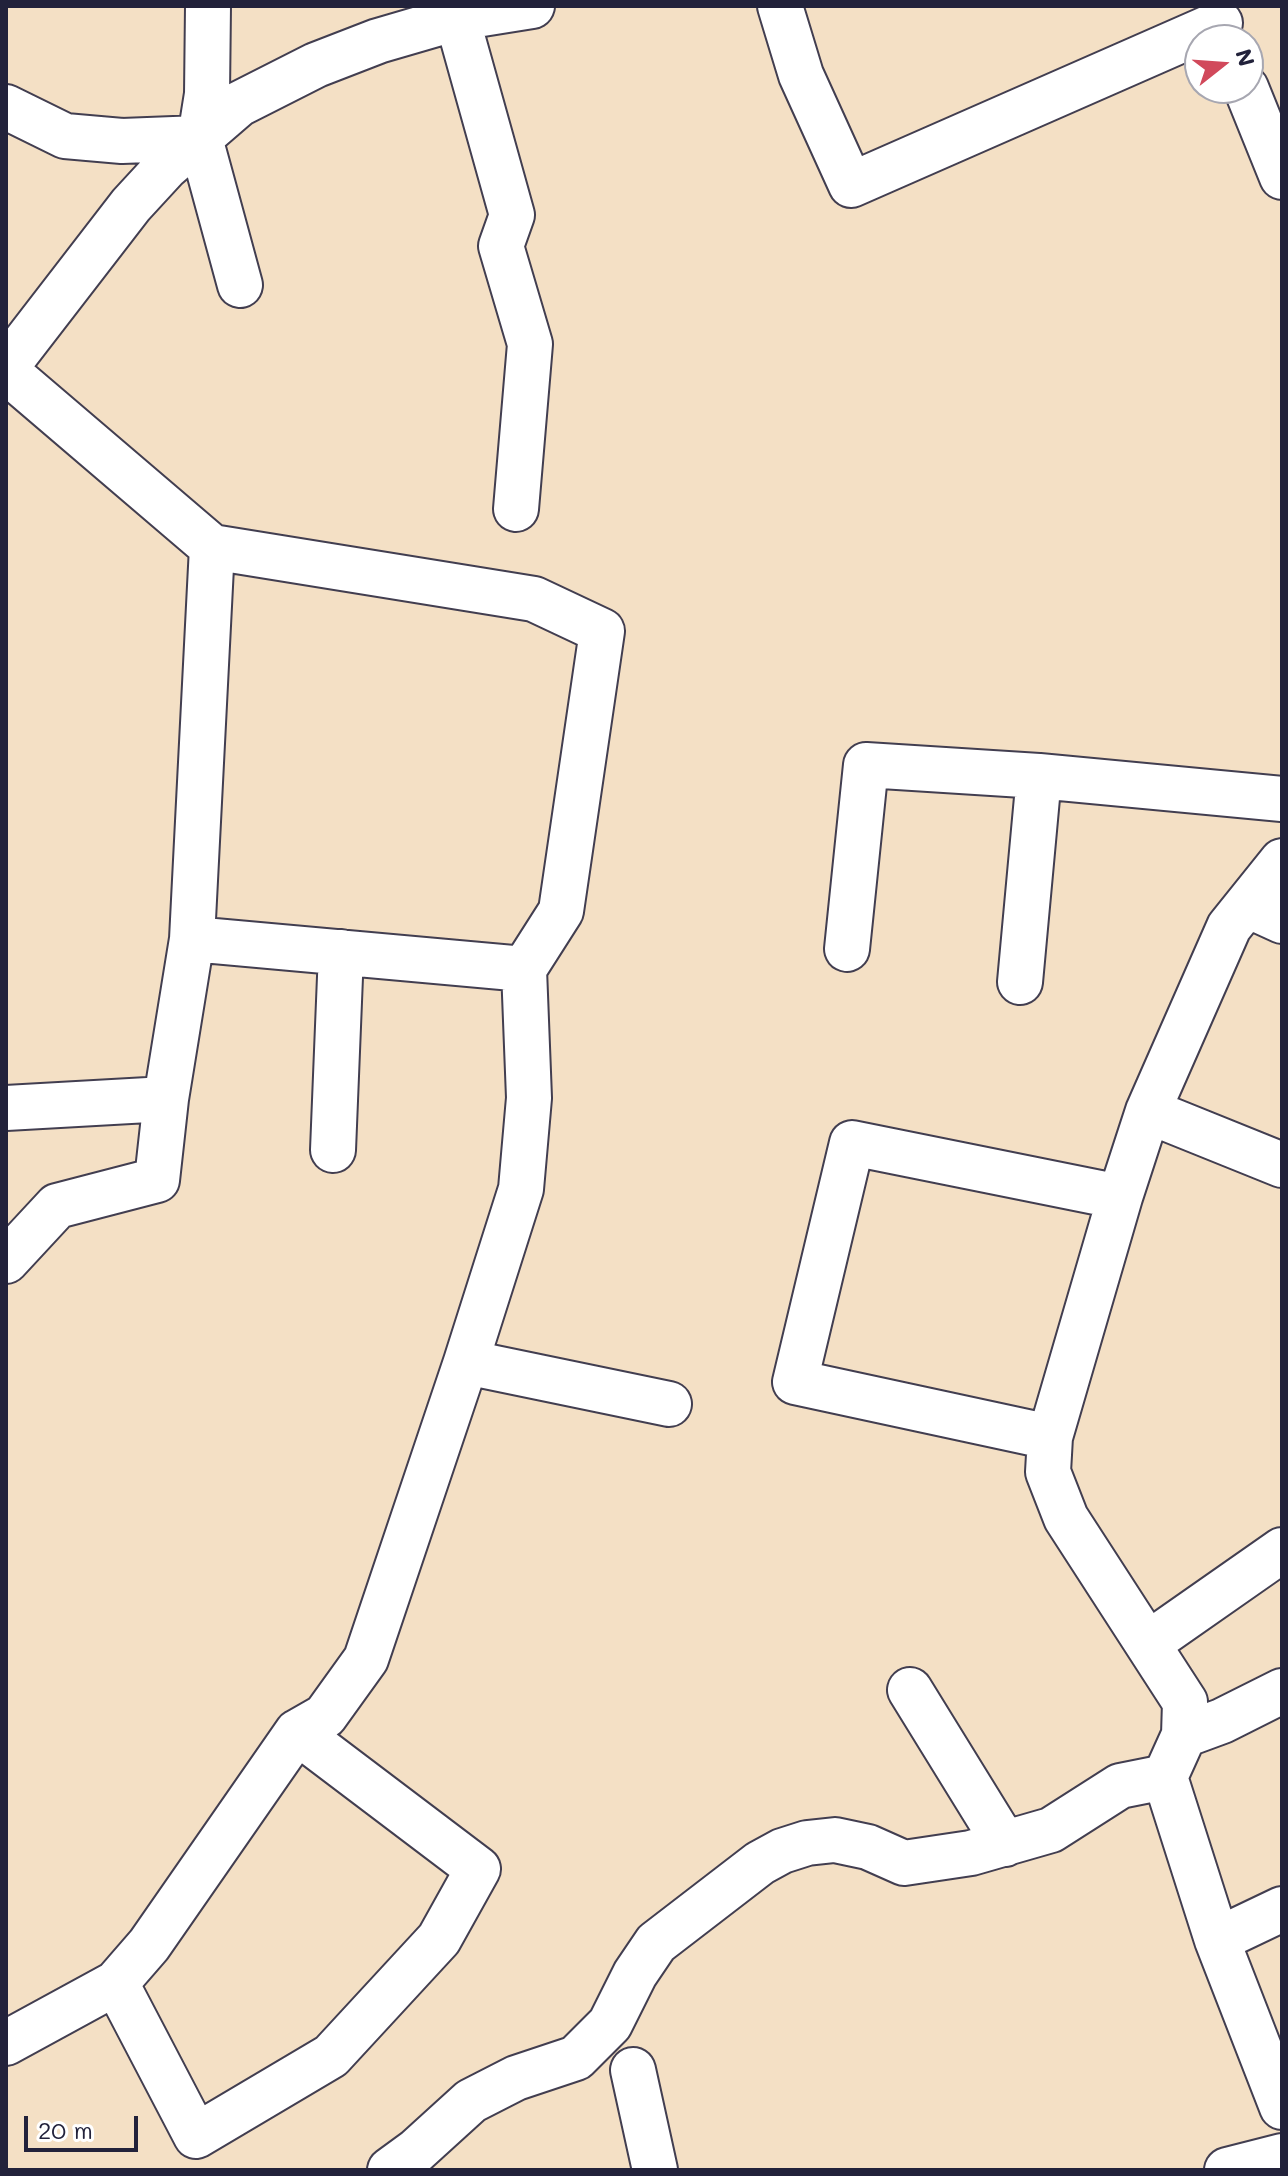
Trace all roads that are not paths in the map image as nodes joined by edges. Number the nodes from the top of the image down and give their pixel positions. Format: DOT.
graph roads {
  1 [pos="208,6"];
  2 [pos="532,6"];
  3 [pos="780,6"];
  4 [pos="457,18"];
  5 [pos="1220,23"];
  6 [pos="1253,104"];
  7 [pos="6,107"];
  8 [pos="200,138"];
  9 [pos="1281,170"];
  10 [pos="240,285"];
  11 [pos="6,369"];
  12 [pos="516,509"];
  13 [pos="212,547"];
  14 [pos="1039,776"];
  15 [pos="1282,799"];
  16 [pos="1282,861"];
  17 [pos="1264,913"];
  18 [pos="192,939"];
  19 [pos="847,949"];
  20 [pos="341,952"];
  21 [pos="524,969"];
  22 [pos="1020,982"];
  23 [pos="166,1099"];
  24 [pos="6,1108"];
  25 [pos="1148,1111"];
  26 [pos="333,1150"];
  27 [pos="1282,1165"];
  28 [pos="1120,1197"];
  29 [pos="6,1261"];
  30 [pos="466,1362"];
  31 [pos="669,1404"];
  32 [pos="1050,1437"];
  33 [pos="1282,1550"];
  34 [pos="1149,1643"];
  35 [pos="910,1690"];
  36 [pos="1282,1691"];
  37 [pos="297,1732"];
  38 [pos="1184,1735"];
  39 [pos="1165,1777"];
  40 [pos="1005,1844"];
  41 [pos="1282,1909"];
  42 [pos="1217,1940"];
  43 [pos="116,1983"];
  44 [pos="6,2043"];
  45 [pos="633,2070"];
  46 [pos="1282,2107"];
  47 [pos="1282,2156"];
  48 [pos="390,2170"];
  49 [pos="655,2170"];
  50 [pos="1227,2170"];
  1 -- 8 [label="street"];
  2 -- 4 [label="street"];
  3 -- 5 [label="street"];
  4 -- 8 [label="street"];
  4 -- 12 [label="street"];
  6 -- 9 [label="street"];
  7 -- 8 [label="street"];
  8 -- 10 [label="street"];
  8 -- 11 [label="street"];
  11 -- 13 [label="street"];
  13 -- 18 [label="street"];
  13 -- 21 [label="street"];
  14 -- 15 [label="street"];
  14 -- 19 [label="street"];
  14 -- 22 [label="street"];
  16 -- 17 [label="street"];
  17 -- 25 [label="street"];
  18 -- 20 [label="street"];
  18 -- 23 [label="street"];
  20 -- 21 [label="street"];
  20 -- 26 [label="street"];
  21 -- 30 [label="street"];
  23 -- 24 [label="street"];
  23 -- 29 [label="street"];
  25 -- 27 [label="street"];
  25 -- 28 [label="street"];
  28 -- 32 [label="street"];
  28 -- 32 [label="street"];
  30 -- 31 [label="street"];
  30 -- 37 [label="street"];
  32 -- 34 [label="street"];
  33 -- 34 [label="street"];
  34 -- 38 [label="street"];
  35 -- 40 [label="street"];
  36 -- 38 [label="street"];
  37 -- 43 [label="street"];
  37 -- 43 [label="street"];
  38 -- 39 [label="street"];
  39 -- 40 [label="street"];
  39 -- 42 [label="street"];
  40 -- 48 [label="street"];
  41 -- 42 [label="street"];
  42 -- 46 [label="street"];
  43 -- 44 [label="street"];
  45 -- 49 [label="street"];
  47 -- 50 [label="street"];
}
